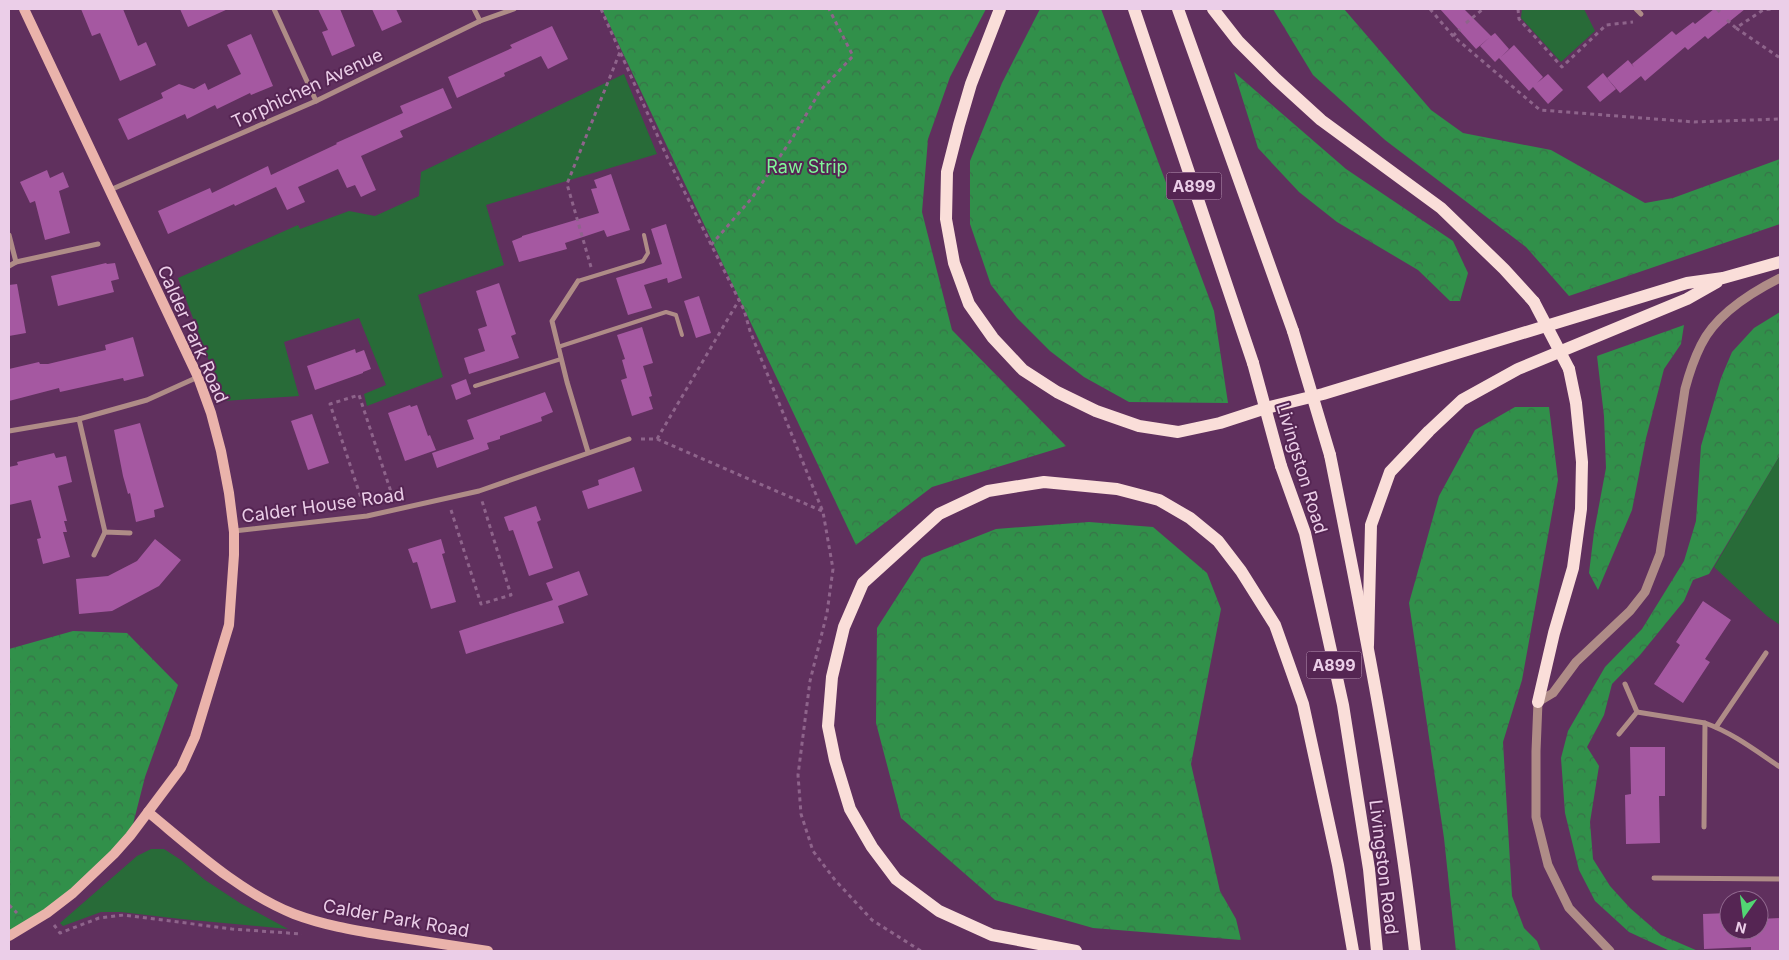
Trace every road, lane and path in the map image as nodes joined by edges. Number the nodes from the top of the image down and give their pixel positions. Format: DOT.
graph roads {
  1 [pos="24,9"];
  2 [pos="274,9"];
  3 [pos="474,9"];
  4 [pos="514,9"];
  5 [pos="600,9"];
  6 [pos="829,9"];
  7 [pos="1000,9"];
  8 [pos="1134,9"];
  9 [pos="1178,9"];
  10 [pos="1213,9"];
  11 [pos="1430,9"];
  12 [pos="1483,9"];
  13 [pos="1518,9"];
  14 [pos="1636,9"];
  15 [pos="1717,9"];
  16 [pos="1763,9"];
  17 [pos="1772,9"];
  18 [pos="1641,14"];
  19 [pos="1722,14"];
  20 [pos="1727,20"];
  21 [pos="480,21"];
  22 [pos="1466,23"];
  23 [pos="1736,28"];
  24 [pos="1460,29"];
  25 [pos="1453,36"];
  26 [pos="620,51"];
  27 [pos="1780,58"];
  28 [pos="316,101"];
  29 [pos="1780,118"];
  30 [pos="110,190"];
  31 [pos="9,235"];
  32 [pos="644,235"];
  33 [pos="98,244"];
  34 [pos="711,244"];
  35 [pos="16,262"];
  36 [pos="1780,262"];
  37 [pos="9,266"];
  38 [pos="1723,278"];
  39 [pos="1780,278"];
  40 [pos="578,281"];
  41 [pos="739,300"];
  42 [pos="682,335"];
  43 [pos="558,347"];
  44 [pos="561,359"];
  45 [pos="198,378"];
  46 [pos="475,386"];
  47 [pos="79,419"];
  48 [pos="9,431"];
  49 [pos="629,439"];
  50 [pos="657,440"];
  51 [pos="588,452"];
  52 [pos="479,491"];
  53 [pos="447,498"];
  54 [pos="397,509"];
  55 [pos="823,512"];
  56 [pos="367,516"];
  57 [pos="105,532"];
  58 [pos="234,532"];
  59 [pos="130,533"];
  60 [pos="94,555"];
  61 [pos="1368,645"];
  62 [pos="1766,653"];
  63 [pos="1625,684"];
  64 [pos="1538,702"];
  65 [pos="1637,712"];
  66 [pos="1705,723"];
  67 [pos="1716,727"];
  68 [pos="1619,734"];
  69 [pos="1780,767"];
  70 [pos="148,812"];
  71 [pos="1704,827"];
  72 [pos="1654,878"];
  73 [pos="1780,879"];
  74 [pos="46,913"];
  75 [pos="311,933"];
  76 [pos="9,936"];
  77 [pos="488,951"];
  78 [pos="921,951"];
  79 [pos="1076,951"];
  80 [pos="1353,951"];
  81 [pos="1378,951"];
  82 [pos="1414,951"];
  83 [pos="1610,951"];
  1 -- 30 [label="main road, Calder Park Road"];
  2 -- 28 [label="street"];
  3 -- 21 [label="street"];
  4 -- 21 [label="street, Torphichen Avenue"];
  5 -- 26 [label="path"];
  6 -- 34 [label="path"];
  7 -- 38 [label="main road"];
  8 -- 81 [label="main road, Livingston Road / A899, bridge"];
  9 -- 61 [label="main road, Livingston Road / A899, bridge"];
  10 -- 64 [label="main road, bridge"];
  11 -- 25 [label="path"];
  12 -- 22 [label="path"];
  13 -- 18 [label="path"];
  14 -- 18 [label="street"];
  15 -- 19 [label="path"];
  16 -- 17 [label="path"];
  16 -- 23 [label="path"];
  20 -- 23 [label="path"];
  21 -- 28 [label="street, Torphichen Avenue"];
  23 -- 27 [label="path"];
  24 -- 25 [label="path"];
  25 -- 29 [label="path"];
  26 -- 34 [label="path"];
  26 -- 40 [label="path"];
  28 -- 30 [label="street, Torphichen Avenue"];
  30 -- 45 [label="main road, Calder Park Road"];
  31 -- 35 [label="street"];
  32 -- 40 [label="lane"];
  33 -- 35 [label="street"];
  34 -- 41 [label="path"];
  35 -- 37 [label="street"];
  36 -- 38 [label="main road"];
  38 -- 61 [label="main road"];
  39 -- 64 [label="street"];
  40 -- 43 [label="street"];
  41 -- 50 [label="path"];
  41 -- 55 [label="path"];
  42 -- 43 [label="lane"];
  43 -- 44 [label="street"];
  44 -- 46 [label="lane"];
  44 -- 51 [label="street"];
  45 -- 47 [label="street"];
  45 -- 58 [label="main road, Calder Park Road"];
  47 -- 48 [label="street"];
  47 -- 57 [label="street"];
  49 -- 50 [label="path"];
  49 -- 51 [label="street, Calder House Road"];
  50 -- 55 [label="path"];
  51 -- 52 [label="street, Calder House Road"];
  52 -- 53 [label="street, Calder House Road"];
  52 -- 53 [label="path"];
  53 -- 54 [label="street, Calder House Road"];
  54 -- 56 [label="street, Calder House Road"];
  54 -- 56 [label="path"];
  55 -- 78 [label="path"];
  56 -- 58 [label="street, Calder House Road"];
  57 -- 59 [label="street"];
  57 -- 60 [label="street"];
  58 -- 70 [label="main road, Calder Park Road"];
  61 -- 82 [label="main road, Livingston Road / A899"];
  62 -- 67 [label="street"];
  63 -- 65 [label="street"];
  64 -- 83 [label="street"];
  65 -- 66 [label="street"];
  65 -- 68 [label="street"];
  66 -- 67 [label="street"];
  66 -- 71 [label="street"];
  67 -- 69 [label="street"];
  70 -- 74 [label="main road"];
  70 -- 77 [label="main road, Calder Park Road"];
  72 -- 73 [label="street"];
  74 -- 75 [label="path"];
  74 -- 76 [label="main road"];
  79 -- 80 [label="main road"];
}
